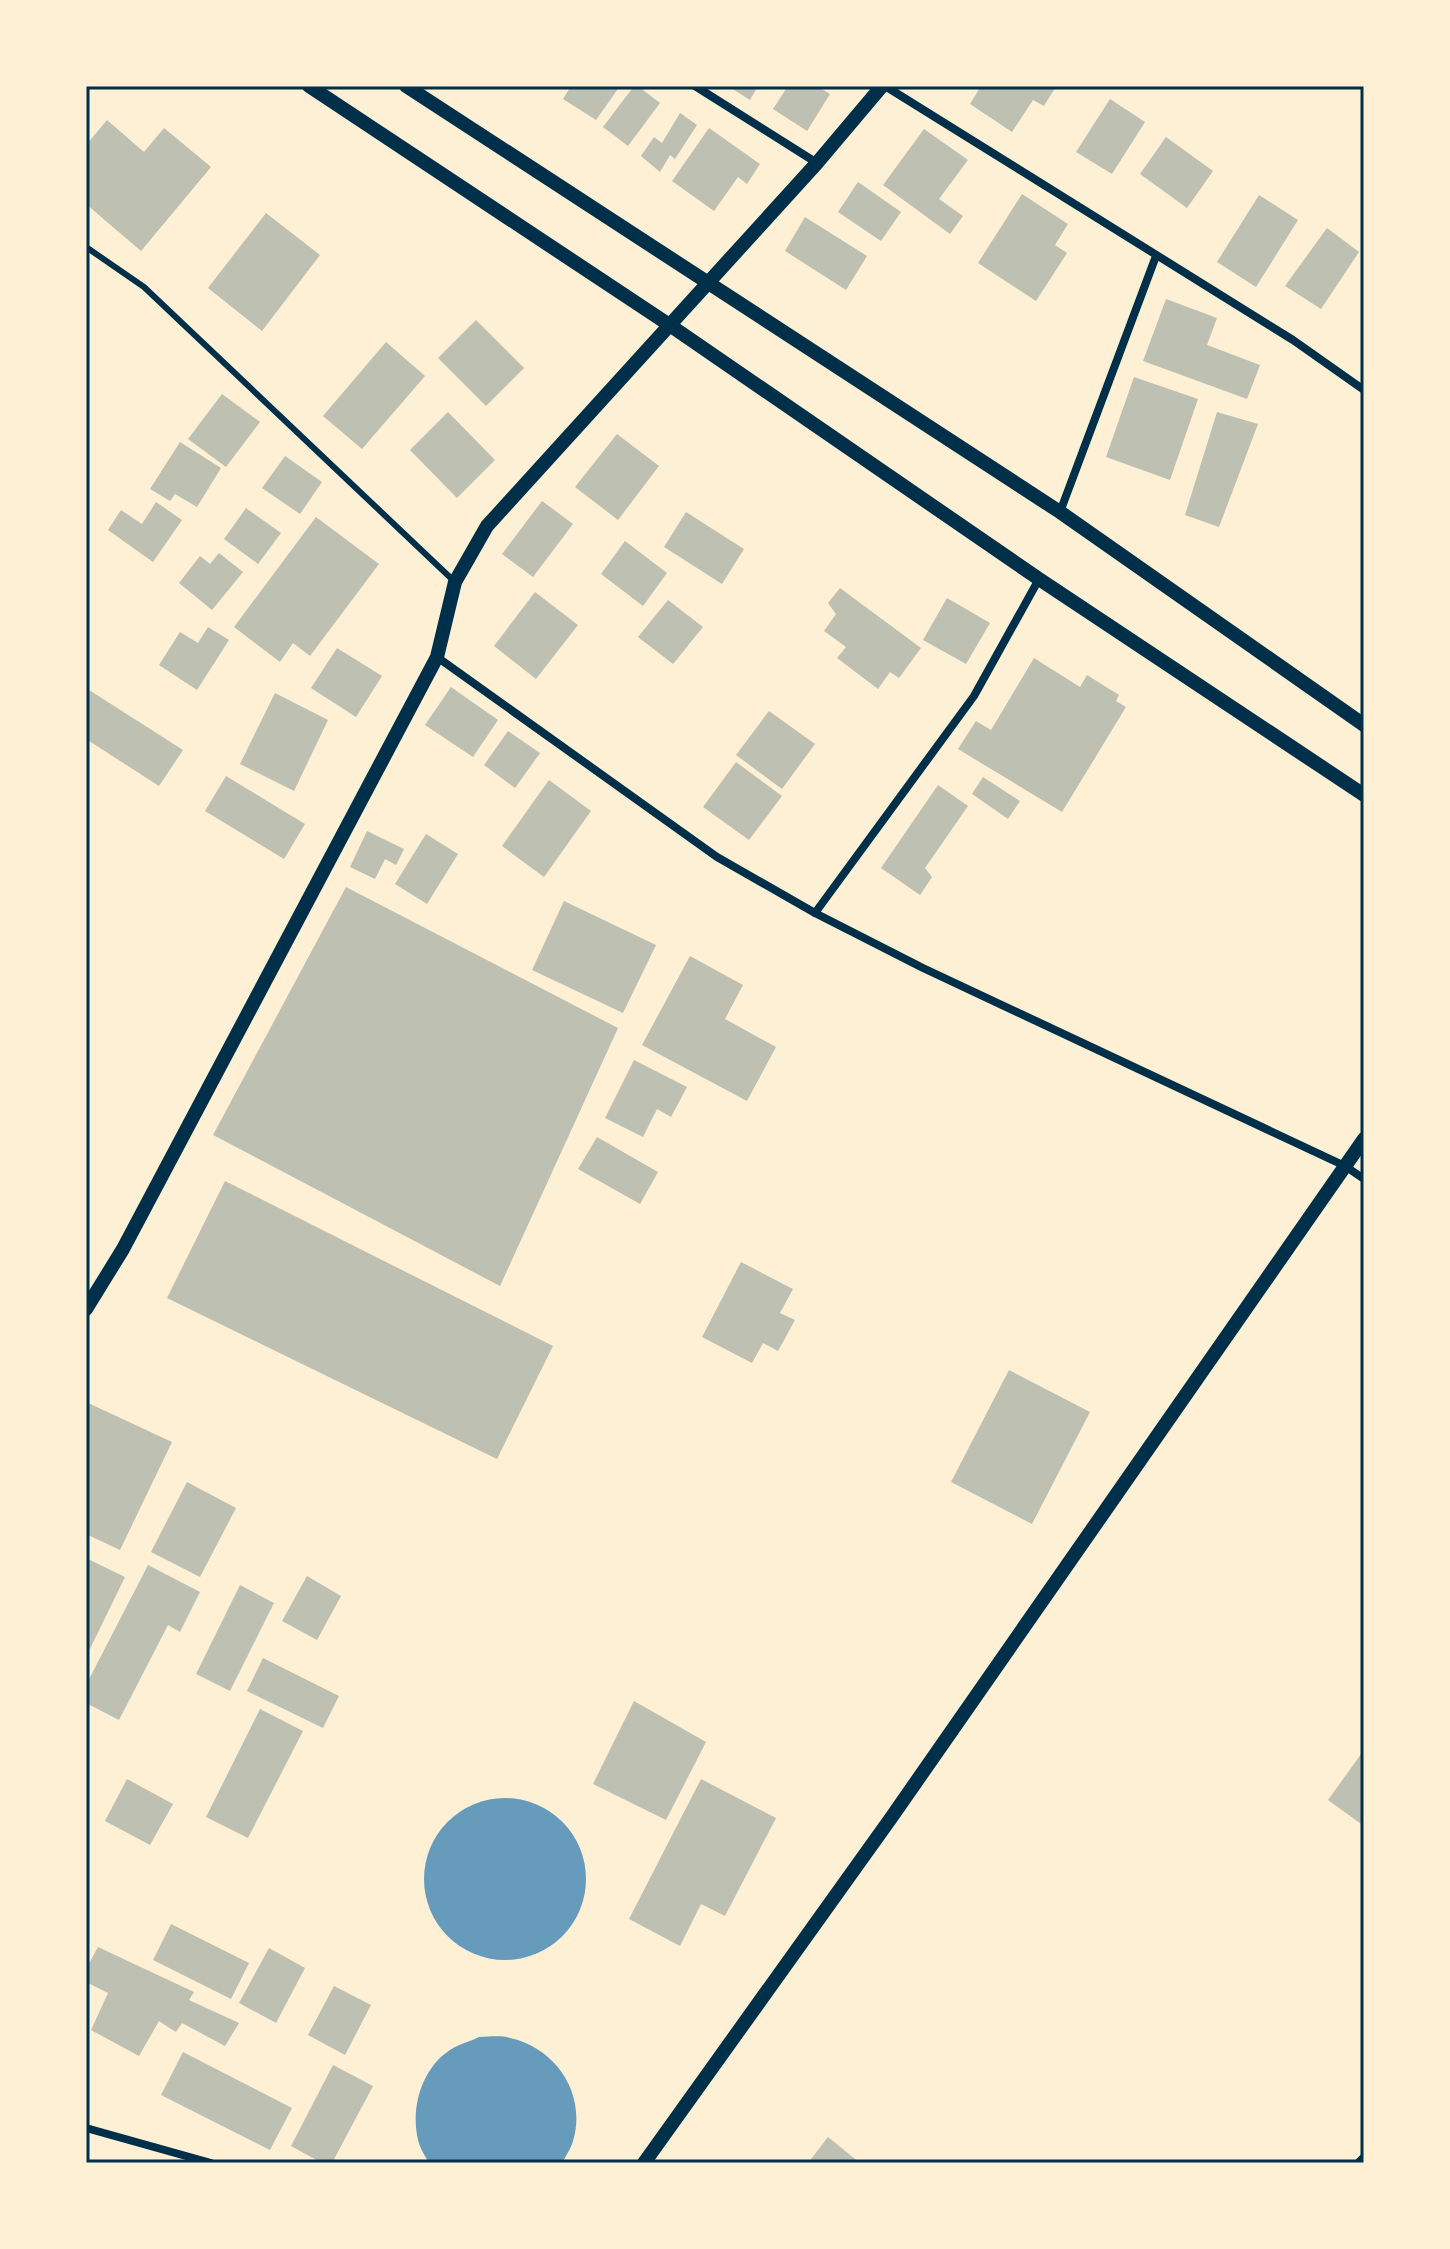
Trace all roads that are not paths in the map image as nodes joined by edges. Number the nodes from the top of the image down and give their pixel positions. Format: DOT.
graph roads {
  1 [pos="309,86"];
  2 [pos="406,86"];
  3 [pos="695,86"];
  4 [pos="884,86"];
  5 [pos="817,163"];
  6 [pos="86,247"];
  7 [pos="1156,256"];
  8 [pos="709,283"];
  9 [pos="671,326"];
  10 [pos="1364,390"];
  11 [pos="1060,512"];
  12 [pos="1039,579"];
  13 [pos="455,582"];
  14 [pos="437,657"];
  15 [pos="1364,725"];
  16 [pos="1364,795"];
  17 [pos="815,913"];
  18 [pos="1364,1139"];
  19 [pos="1345,1166"];
  20 [pos="1364,1179"];
  21 [pos="86,1309"];
  22 [pos="86,2128"];
  23 [pos="1364,2157"];
  24 [pos="211,2163"];
  25 [pos="644,2163"];
  26 [pos="1358,2163"];
  1 -- 9 [label="street"];
  2 -- 8 [label="street"];
  3 -- 5 [label="street"];
  4 -- 5 [label="street"];
  4 -- 7 [label="street"];
  5 -- 8 [label="street"];
  6 -- 13 [label="lane"];
  7 -- 10 [label="street"];
  7 -- 11 [label="street"];
  8 -- 9 [label="street"];
  8 -- 11 [label="street"];
  9 -- 12 [label="street"];
  9 -- 13 [label="street"];
  11 -- 15 [label="street"];
  12 -- 16 [label="street"];
  12 -- 17 [label="street"];
  13 -- 14 [label="street"];
  14 -- 17 [label="street"];
  14 -- 21 [label="street"];
  17 -- 19 [label="street"];
  18 -- 19 [label="street"];
  19 -- 20 [label="street"];
  19 -- 25 [label="street"];
  22 -- 24 [label="street"];
  23 -- 26 [label="street"];
}
